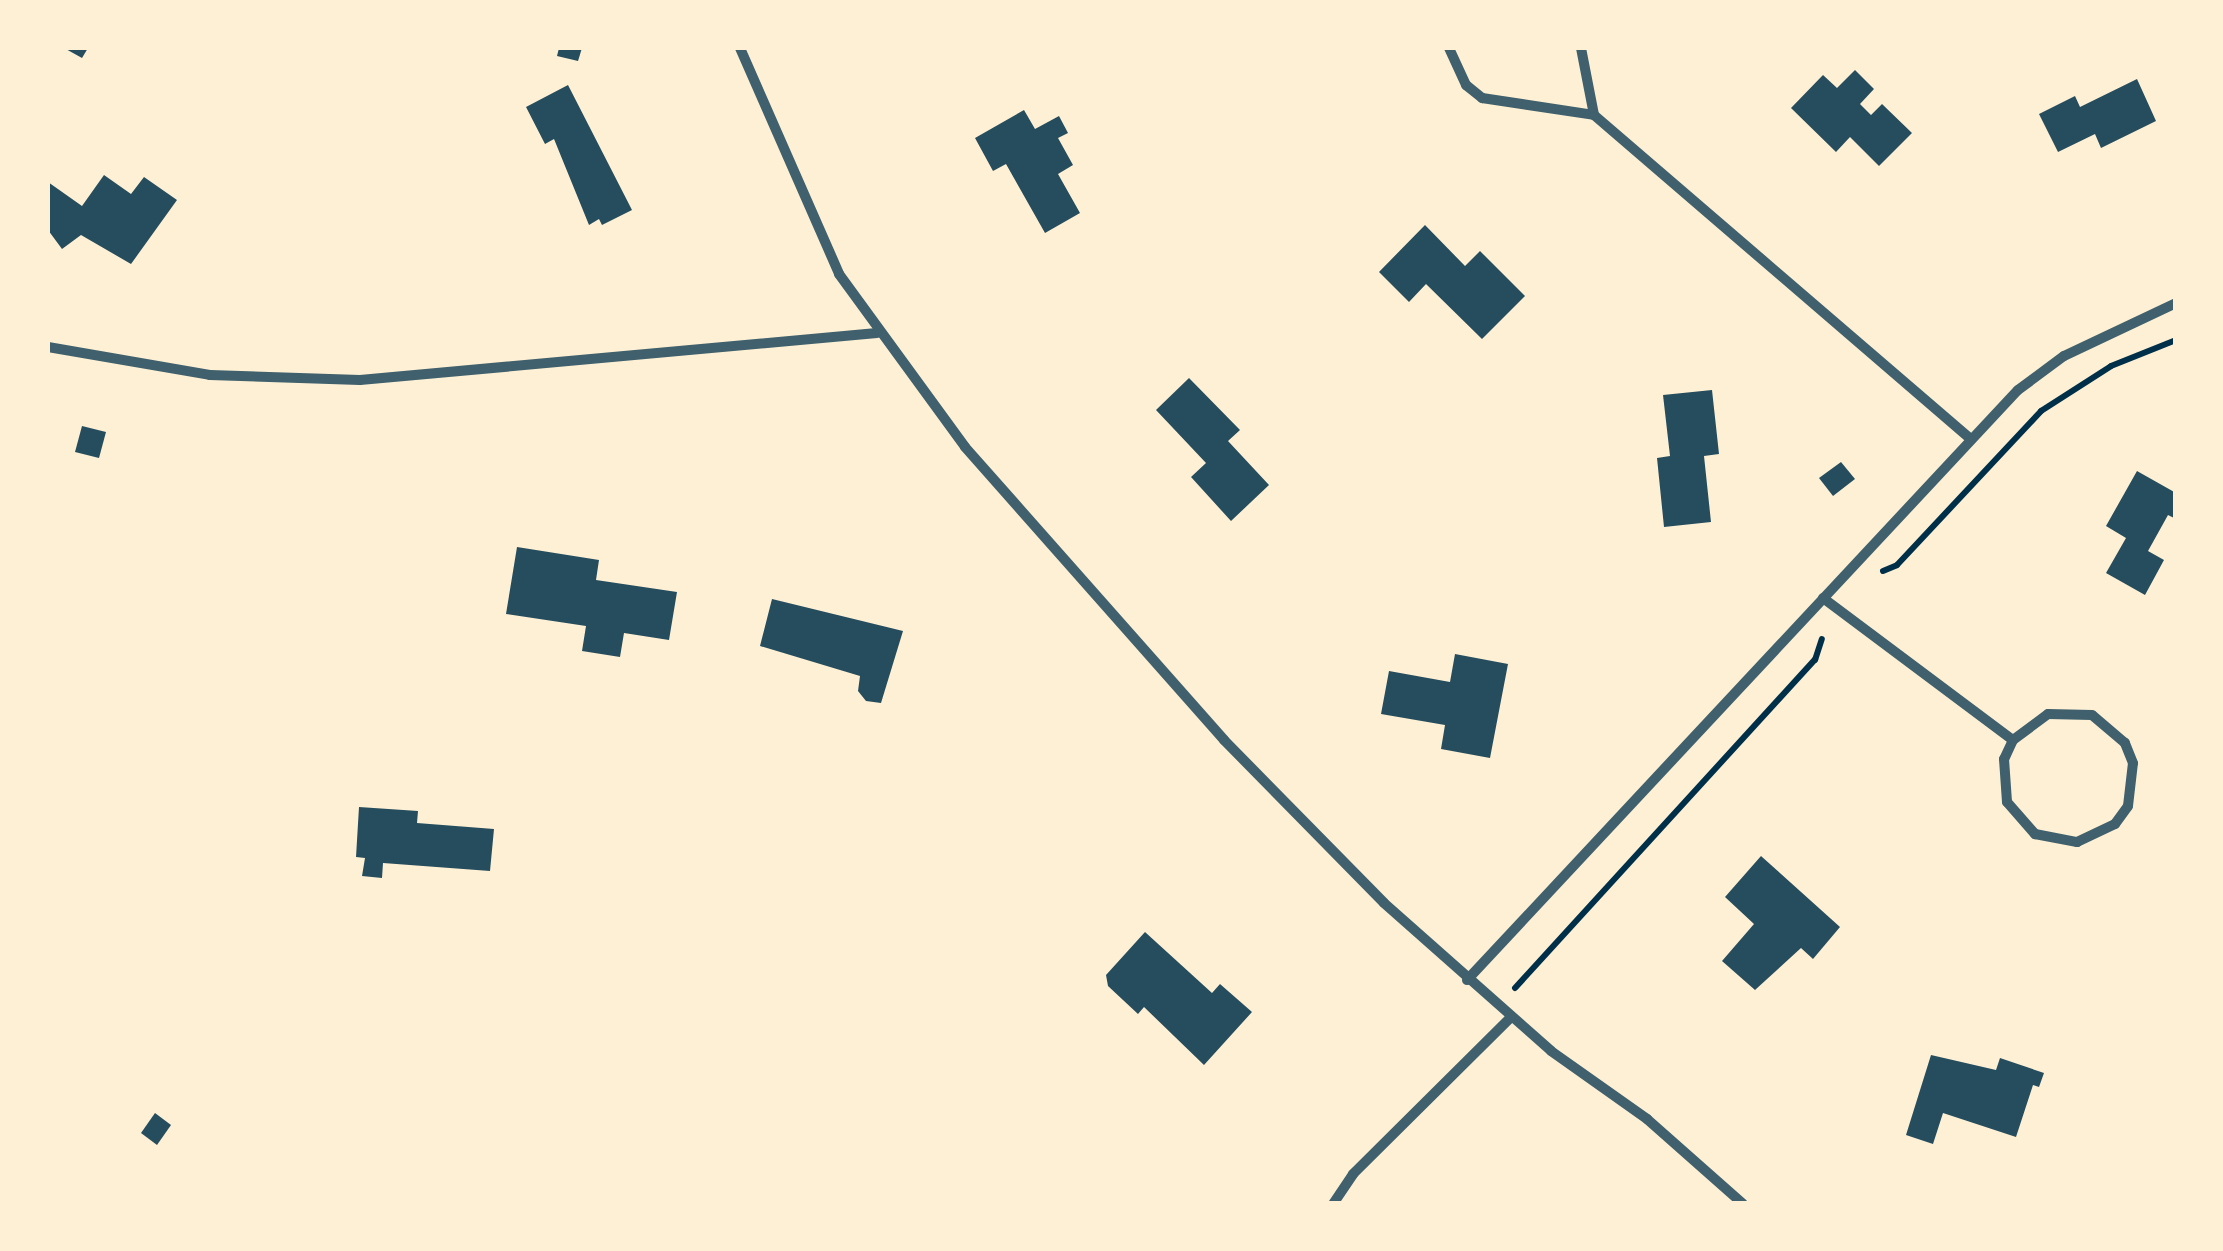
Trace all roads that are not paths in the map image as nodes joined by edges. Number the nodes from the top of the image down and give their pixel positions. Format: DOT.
graph roads {
  1 [pos="740,48"];
  2 [pos="1449,48"];
  3 [pos="1581,48"];
  4 [pos="1594,115"];
  5 [pos="2176,303"];
  6 [pos="877,333"];
  7 [pos="48,347"];
  8 [pos="1971,440"];
  9 [pos="1823,598"];
  10 [pos="2013,740"];
  11 [pos="1466,980"];
  12 [pos="1511,1017"];
  13 [pos="1332,1204"];
  14 [pos="1743,1204"];
  1 -- 6 [label="street"];
  2 -- 4 [label="street"];
  3 -- 4 [label="street"];
  4 -- 8 [label="street"];
  5 -- 8 [label="street"];
  6 -- 7 [label="street"];
  6 -- 11 [label="street"];
  8 -- 9 [label="street"];
  9 -- 10 [label="street"];
  9 -- 11 [label="street"];
  10 -- 10 [label="street"];
  11 -- 12 [label="street"];
  12 -- 13 [label="street"];
  12 -- 14 [label="street"];
}
